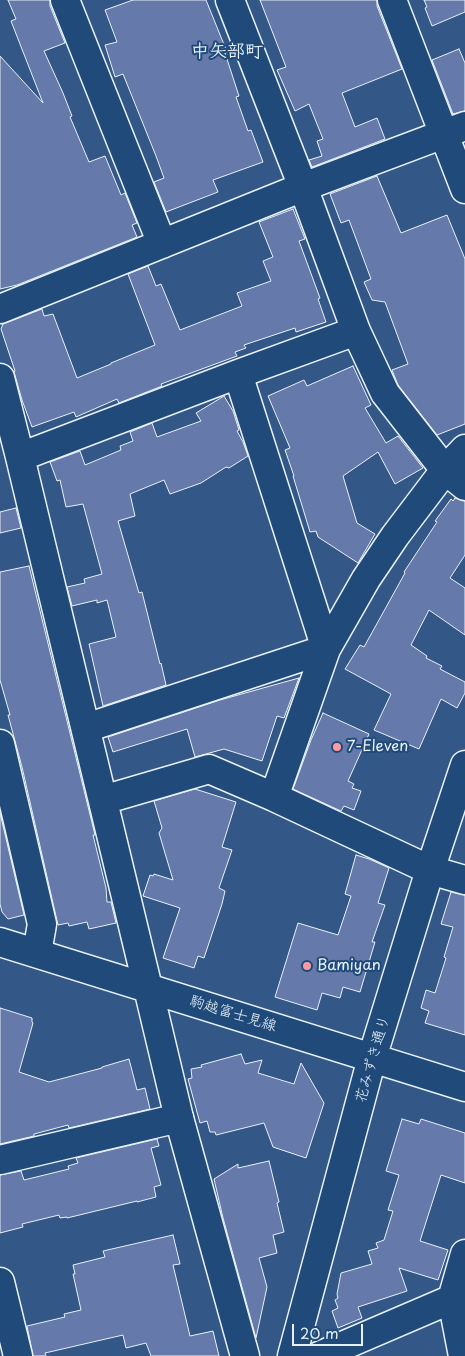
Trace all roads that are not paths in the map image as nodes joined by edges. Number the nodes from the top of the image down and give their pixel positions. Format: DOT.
graph roads {
  1 [pos="65,0"];
  2 [pos="230,0"];
  3 [pos="392,0"];
  4 [pos="455,130"];
  5 [pos="303,187"];
  6 [pos="465,189"];
  7 [pos="162,244"];
  8 [pos="0,309"];
  9 [pos="356,331"];
  10 [pos="238,374"];
  11 [pos="0,378"];
  12 [pos="465,449"];
  13 [pos="20,457"];
  14 [pos="455,478"];
  15 [pos="326,649"];
  16 [pos="86,728"];
  17 [pos="0,744"];
  18 [pos="465,765"];
  19 [pos="274,796"];
  20 [pos="103,800"];
  21 [pos="430,870"];
  22 [pos="465,880"];
  23 [pos="0,942"];
  24 [pos="36,953"];
  25 [pos="148,988"];
  26 [pos="372,1058"];
  27 [pos="465,1087"];
  28 [pos="179,1118"];
  29 [pos="0,1160"];
  30 [pos="465,1254"];
  31 [pos="0,1282"];
  32 [pos="458,1301"];
  33 [pos="18,1356"];
  34 [pos="246,1356"];
  35 [pos="292,1356"];
  36 [pos="319,1356"];
  37 [pos="462,1356"];
  1 -- 7 [label="street"];
  2 -- 5 [label="street"];
  3 -- 4 [label="street"];
  4 -- 5 [label="street"];
  4 -- 6 [label="street"];
  5 -- 7 [label="street"];
  5 -- 9 [label="street"];
  7 -- 8 [label="street"];
  9 -- 10 [label="street"];
  9 -- 14 [label="street"];
  10 -- 13 [label="street"];
  10 -- 15 [label="street"];
  11 -- 13 [label="street"];
  12 -- 14 [label="street"];
  13 -- 16 [label="street"];
  14 -- 15 [label="street"];
  15 -- 16 [label="street"];
  15 -- 19 [label="street"];
  16 -- 20 [label="street"];
  17 -- 24 [label="street"];
  18 -- 21 [label="street, 花みずき通り"];
  19 -- 20 [label="street"];
  19 -- 21 [label="street"];
  20 -- 25 [label="street"];
  21 -- 22 [label="street"];
  21 -- 26 [label="street, 花みずき通り"];
  23 -- 24 [label="street, 駒越富士見線"];
  24 -- 25 [label="street, 駒越富士見線"];
  25 -- 26 [label="street, 駒越富士見線"];
  25 -- 28 [label="street"];
  26 -- 27 [label="street, 駒越富士見線"];
  26 -- 35 [label="street, 花みずき通り"];
  28 -- 29 [label="street"];
  28 -- 34 [label="street"];
  30 -- 32 [label="street"];
  31 -- 33 [label="street"];
  32 -- 36 [label="street"];
  32 -- 37 [label="street"];
}
